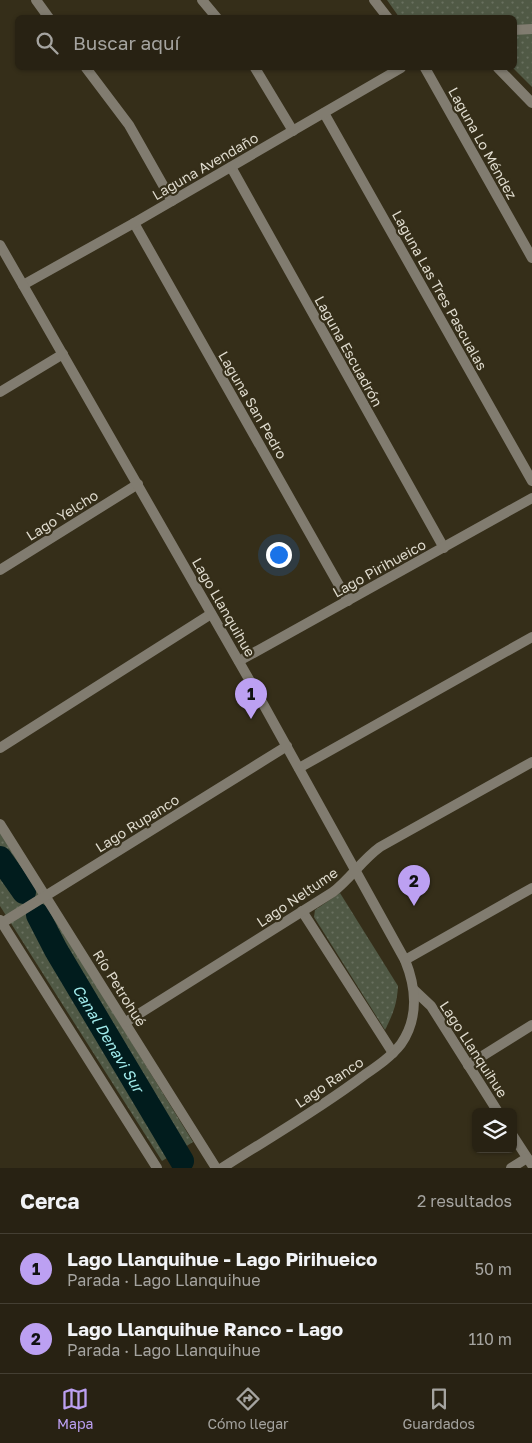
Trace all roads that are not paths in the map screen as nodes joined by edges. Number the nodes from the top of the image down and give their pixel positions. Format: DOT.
graph roads {
  1 [pos="36,0"];
  2 [pos="202,0"];
  3 [pos="374,0"];
  4 [pos="47,15"];
  5 [pos="214,15"];
  6 [pos="386,15"];
  7 [pos="532,28"];
  8 [pos="517,30"];
  9 [pos="88,70"];
  10 [pos="256,70"];
  11 [pos="398,70"];
  12 [pos="425,70"];
  13 [pos="500,70"];
  14 [pos="532,103"];
  15 [pos="324,112"];
  16 [pos="293,130"];
  17 [pos="231,167"];
  18 [pos="172,201"];
  19 [pos="134,223"];
  20 [pos="0,245"];
  21 [pos="532,258"];
  22 [pos="22,285"];
  23 [pos="63,354"];
  24 [pos="0,392"];
  25 [pos="532,481"];
  26 [pos="138,484"];
  27 [pos="532,498"];
  28 [pos="444,548"];
  29 [pos="0,570"];
  30 [pos="348,601"];
  31 [pos="212,614"];
  32 [pos="532,637"];
  33 [pos="239,662"];
  34 [pos="287,746"];
  35 [pos="0,748"];
  36 [pos="532,762"];
  37 [pos="299,768"];
  38 [pos="0,824"];
  39 [pos="356,870"];
  40 [pos="532,888"];
  41 [pos="45,896"];
  42 [pos="302,911"];
  43 [pos="1,922"];
  44 [pos="406,960"];
  45 [pos="414,990"];
  46 [pos="126,1022"];
  47 [pos="532,1025"];
  48 [pos="393,1053"];
  49 [pos="468,1065"];
  50 [pos="495,1108"];
  51 [pos="517,1142"];
  52 [pos="530,1162"];
  53 [pos="157,1168"];
  54 [pos="216,1168"];
  55 [pos="222,1168"];
  56 [pos="510,1168"];
  1 -- 4 [label="street"];
  2 -- 5 [label="street"];
  3 -- 6 [label="street"];
  7 -- 8 [label="street"];
  9 -- 18 [label="street"];
  10 -- 16 [label="street"];
  11 -- 15 [label="street, Laguna Avendaño"];
  12 -- 21 [label="street, Laguna Lo Méndez"];
  13 -- 14 [label="street"];
  15 -- 16 [label="street, Laguna Avendaño"];
  15 -- 25 [label="street, Laguna Las Tres Pascualas"];
  16 -- 17 [label="street, Laguna Avendaño"];
  17 -- 18 [label="street, Laguna Avendaño"];
  17 -- 28 [label="street, Laguna Escuadrón"];
  18 -- 19 [label="street, Laguna Avendaño"];
  19 -- 22 [label="street, Laguna Avendaño"];
  19 -- 30 [label="street, Laguna San Pedro"];
  20 -- 22 [label="street, Lago Llanquihue"];
  22 -- 23 [label="street, Lago Llanquihue"];
  23 -- 24 [label="street"];
  23 -- 26 [label="street, Lago Llanquihue"];
  26 -- 29 [label="street, Lago Yelcho"];
  26 -- 31 [label="street, Lago Llanquihue"];
  27 -- 28 [label="street, Lago Pirihueico"];
  28 -- 30 [label="street, Lago Pirihueico"];
  30 -- 33 [label="street, Lago Pirihueico"];
  31 -- 33 [label="street, Lago Llanquihue"];
  31 -- 35 [label="street"];
  32 -- 37 [label="street"];
  33 -- 34 [label="street, Lago Llanquihue"];
  34 -- 37 [label="street, Lago Llanquihue"];
  34 -- 41 [label="street, Lago Rupanco"];
  36 -- 39 [label="street, Lago Neltume"];
  37 -- 39 [label="street, Lago Llanquihue"];
  38 -- 41 [label="street, Río Petrohué"];
  39 -- 42 [label="street, Lago Neltume"];
  39 -- 44 [label="street, Lago Llanquihue"];
  40 -- 44 [label="street"];
  41 -- 43 [label="street, Lago Rupanco"];
  41 -- 46 [label="street, Río Petrohué"];
  42 -- 46 [label="street, Lago Neltume"];
  42 -- 48 [label="street"];
  43 -- 53 [label="street"];
  44 -- 45 [label="street, Lago Llanquihue"];
  45 -- 48 [label="street, Lago Ranco"];
  45 -- 49 [label="street, Lago Llanquihue"];
  46 -- 54 [label="street, Río Petrohué"];
  47 -- 49 [label="street"];
  48 -- 55 [label="street, Lago Ranco"];
  49 -- 50 [label="street, Lago Llanquihue"];
  51 -- 52 [label="street"];
  52 -- 56 [label="street"];
}
